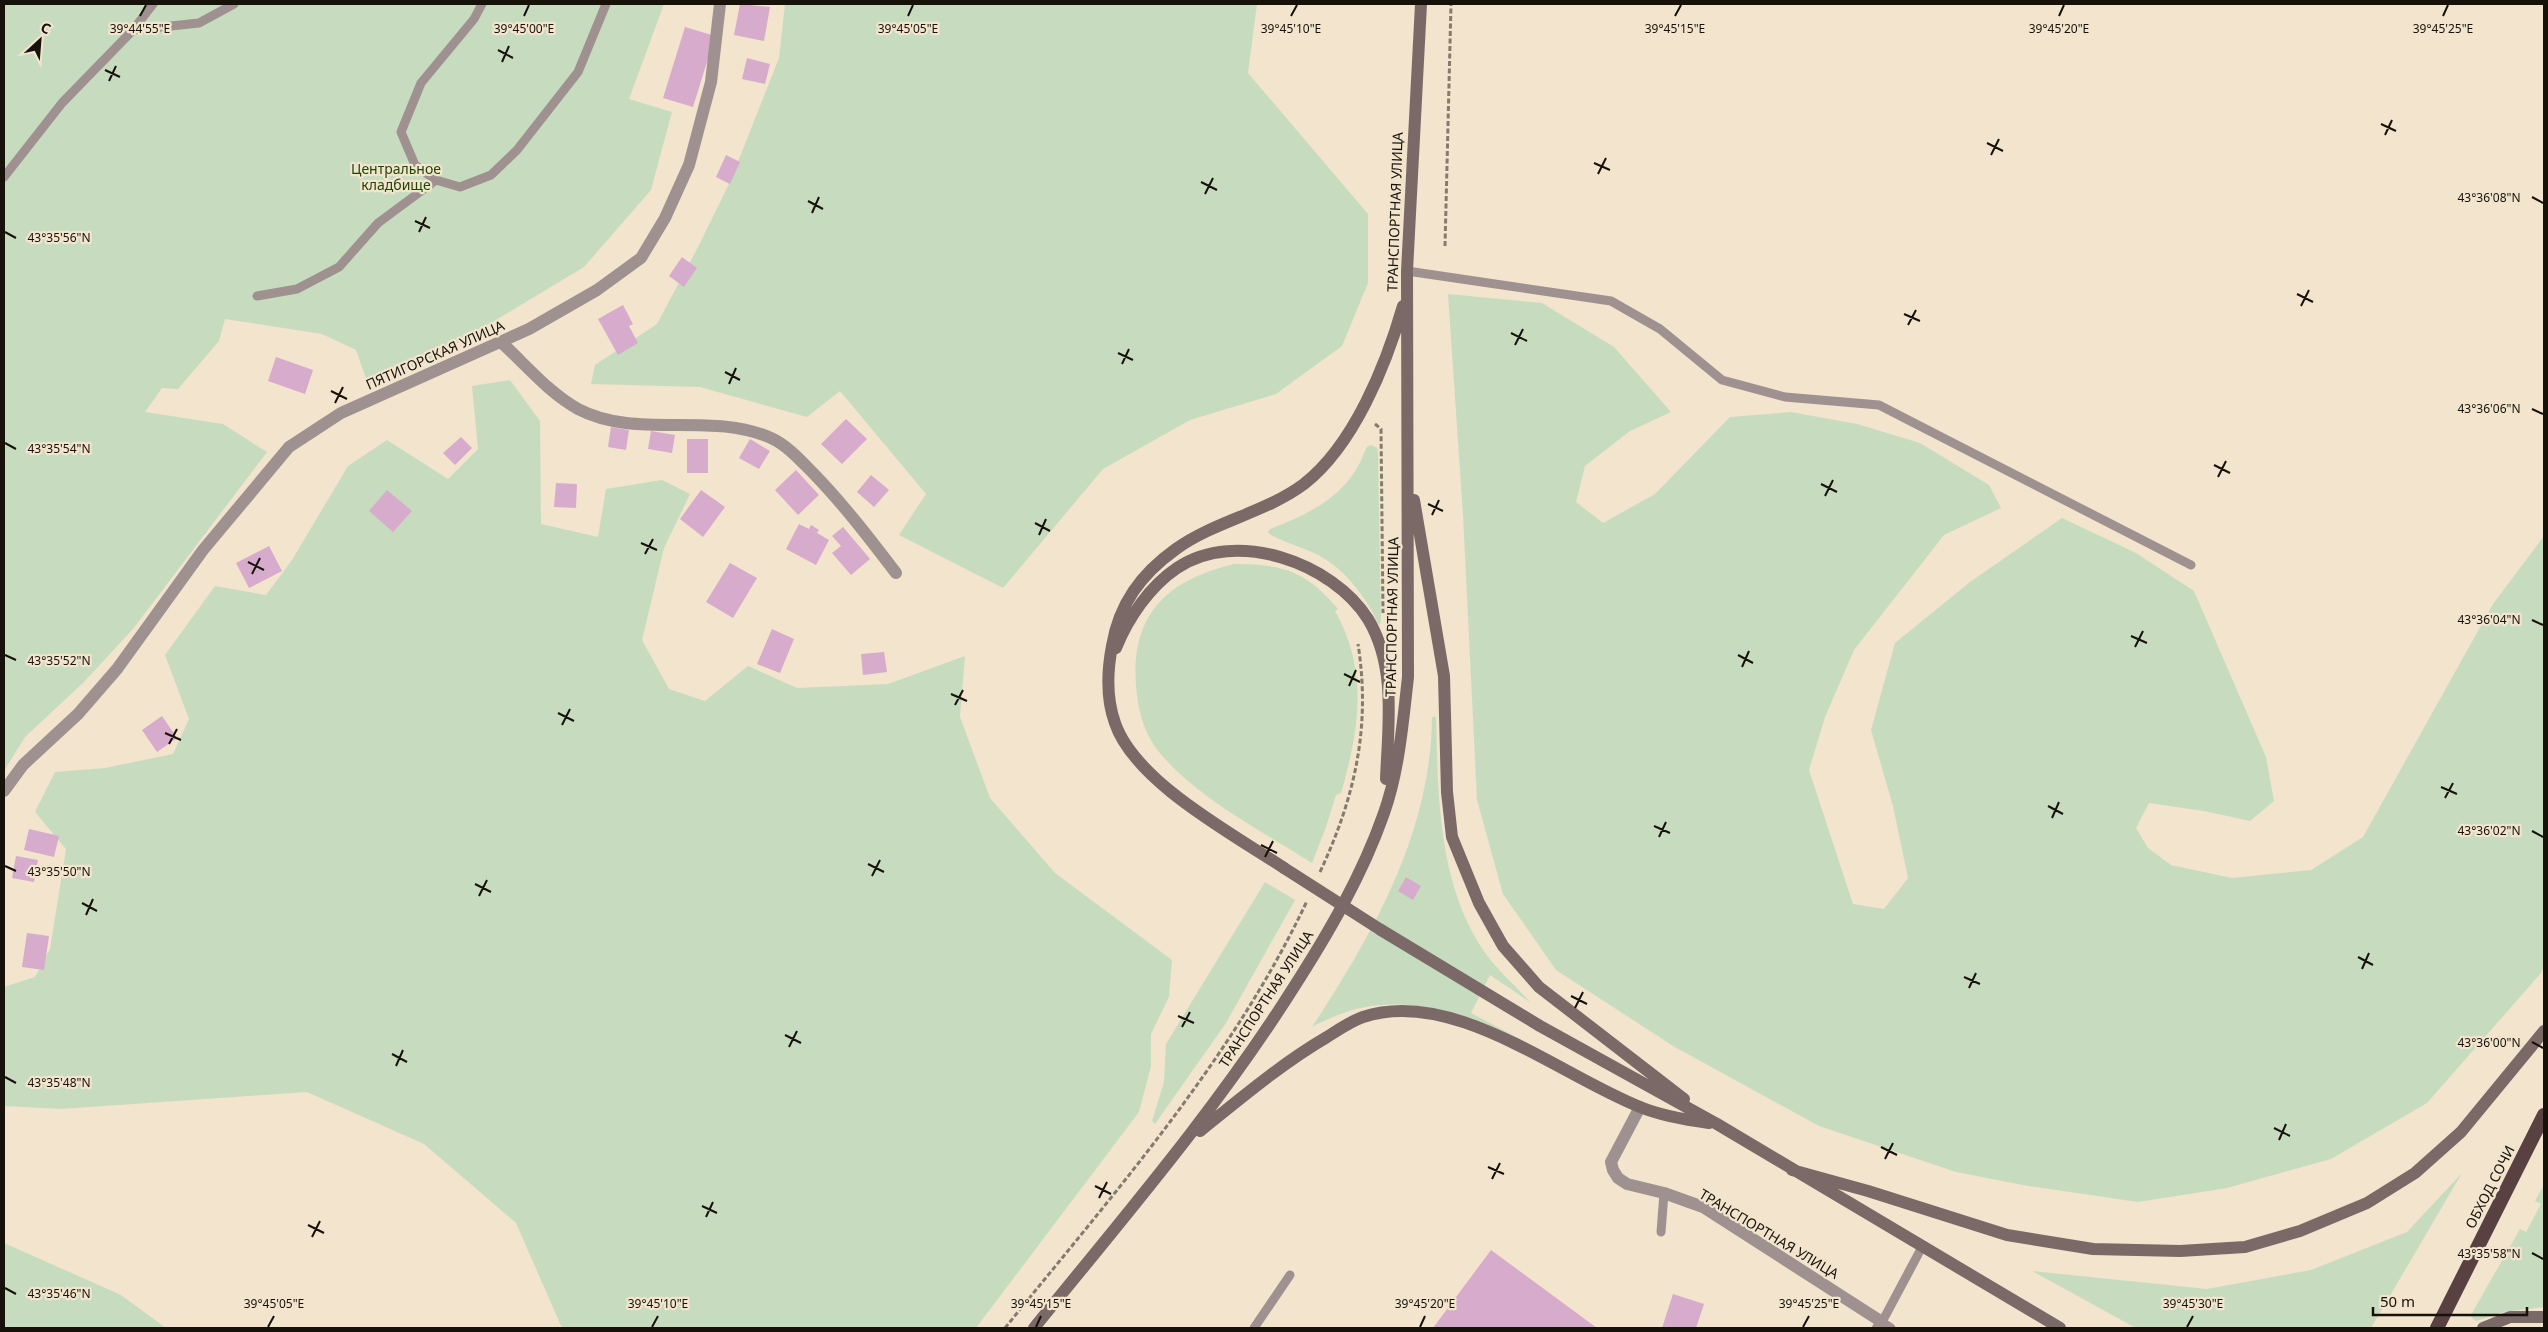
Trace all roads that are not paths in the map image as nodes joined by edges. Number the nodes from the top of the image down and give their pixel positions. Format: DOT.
graph roads {
  1 [pos="153,4"];
  2 [pos="234,4"];
  3 [pos="482,4"];
  4 [pos="606,4"];
  5 [pos="720,4"];
  6 [pos="1421,4"];
  7 [pos="133,30"];
  8 [pos="4,177"];
  9 [pos="436,180"];
  10 [pos="1407,271"];
  11 [pos="1407,294"];
  12 [pos="257,296"];
  13 [pos="501,342"];
  14 [pos="1409,465"];
  15 [pos="2191,565"];
  16 [pos="896,573"];
  17 [pos="1107,671"];
  18 [pos="4,790"];
  19 [pos="1385,812"];
  20 [pos="2544,1031"];
  21 [pos="1640,1107"];
  22 [pos="2544,1114"];
  23 [pos="1718,1124"];
  24 [pos="1184,1143"];
  25 [pos="1792,1170"];
  26 [pos="1664,1193"];
  27 [pos="1661,1232"];
  28 [pos="1922,1247"];
  29 [pos="1290,1276"];
  30 [pos="2544,1317"];
  31 [pos="1884,1326"];
  32 [pos="1034,1328"];
  33 [pos="1254,1328"];
  34 [pos="2060,1328"];
  35 [pos="2437,1328"];
  36 [pos="2483,1328"];
  1 -- 7 [label="lane"];
  2 -- 7 [label="lane"];
  3 -- 9 [label="lane"];
  4 -- 9 [label="lane"];
  5 -- 13 [label="street, ПЯТИГОРСКАЯ УЛИЦА"];
  6 -- 10 [label="main road, ТРАНСПОРТНАЯ УЛИЦА"];
  7 -- 8 [label="lane"];
  9 -- 12 [label="lane"];
  10 -- 11 [label="main road, ТРАНСПОРТНАЯ УЛИЦА"];
  10 -- 15 [label="lane"];
  11 -- 14 [label="main road, ТРАНСПОРТНАЯ УЛИЦА"];
  11 -- 17 [label="main road"];
  13 -- 16 [label="street"];
  13 -- 18 [label="street, ПЯТИГОРСКАЯ УЛИЦА"];
  14 -- 19 [label="main road, ТРАНСПОРТНАЯ УЛИЦА"];
  14 -- 23 [label="main road"];
  17 -- 19 [label="main road"];
  17 -- 23 [label="main road, bridge"];
  19 -- 24 [label="main road, ТРАНСПОРТНАЯ УЛИЦА"];
  20 -- 25 [label="main road"];
  21 -- 23 [label="main road"];
  21 -- 24 [label="main road"];
  21 -- 26 [label="street, ТРАНСПОРТНАЯ УЛИЦА"];
  22 -- 35 [label="highway, ОБХОД СОЧИ"];
  23 -- 25 [label="main road"];
  24 -- 32 [label="main road, ТРАНСПОРТНАЯ УЛИЦА"];
  25 -- 28 [label="main road"];
  26 -- 27 [label="lane"];
  26 -- 31 [label="street, ТРАНСПОРТНАЯ УЛИЦА"];
  28 -- 31 [label="lane"];
  28 -- 34 [label="main road"];
  29 -- 33 [label="lane"];
  30 -- 36 [label="main road"];
}
